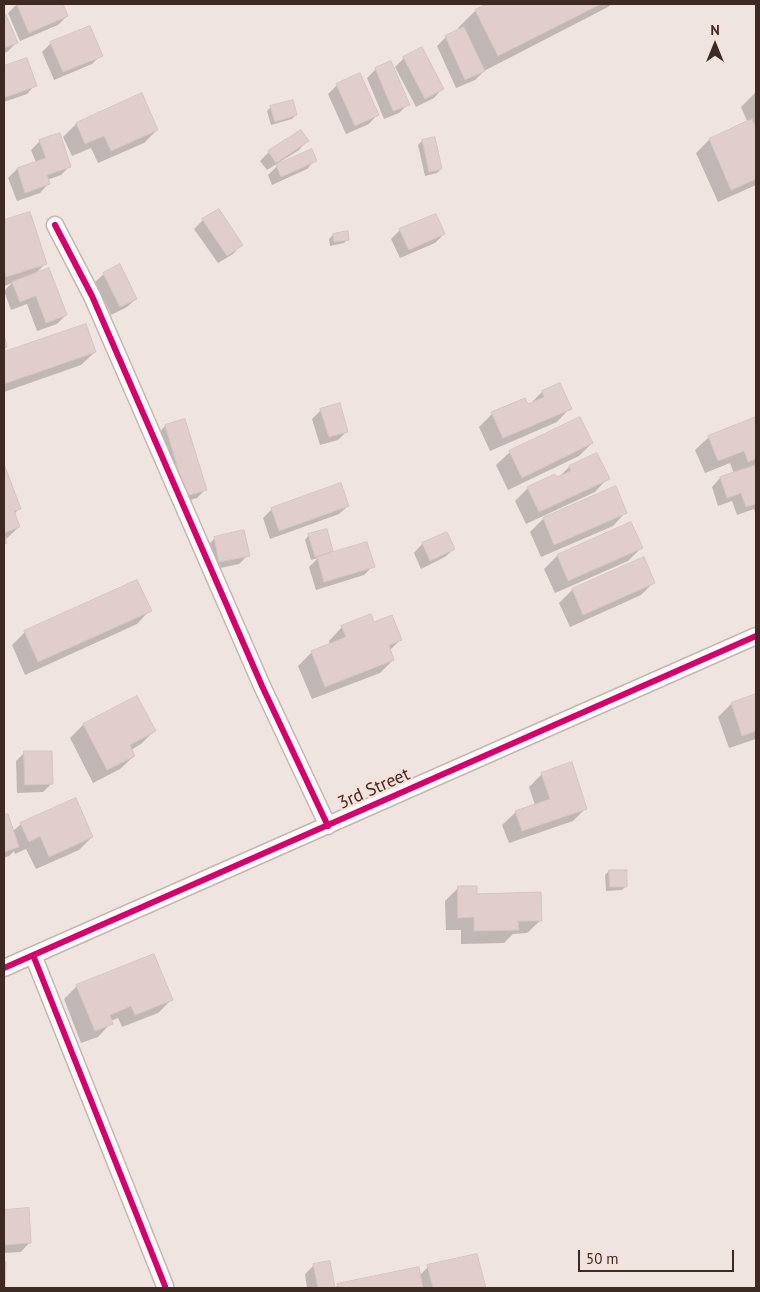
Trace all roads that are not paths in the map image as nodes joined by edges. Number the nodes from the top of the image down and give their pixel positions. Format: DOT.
graph roads {
  1 [pos="55,225"];
  2 [pos="756,636"];
  3 [pos="328,826"];
  4 [pos="33,955"];
  5 [pos="4,968"];
  6 [pos="165,1286"];
  1 -- 3 [label="street"];
  2 -- 3 [label="street, 3rd Street"];
  3 -- 4 [label="street, 3rd Street"];
  4 -- 5 [label="street, 3rd Street"];
  4 -- 6 [label="street"];
}
